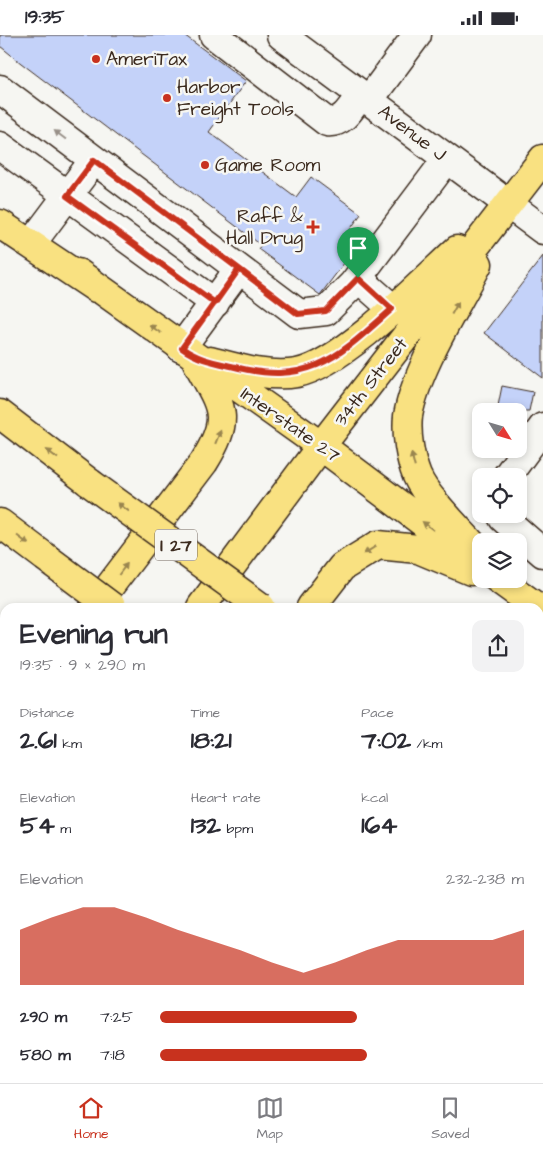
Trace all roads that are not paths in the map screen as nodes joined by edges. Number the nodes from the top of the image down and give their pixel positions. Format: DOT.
graph roads {
  1 [pos="214,35"];
  2 [pos="282,35"];
  3 [pos="417,35"];
  4 [pos="0,89"];
  5 [pos="365,97"];
  6 [pos="0,146"];
  7 [pos="448,159"];
  8 [pos="94,160"];
  9 [pos="541,165"];
  10 [pos="67,196"];
  11 [pos="509,204"];
  12 [pos="0,214"];
  13 [pos="0,224"];
  14 [pos="543,230"];
  15 [pos="34,240"];
  16 [pos="239,269"];
  17 [pos="358,278"];
  18 [pos="96,288"];
  19 [pos="215,303"];
  20 [pos="392,309"];
  21 [pos="188,352"];
  22 [pos="0,414"];
  23 [pos="543,427"];
  24 [pos="321,446"];
  25 [pos="513,468"];
  26 [pos="0,523"];
  27 [pos="509,523"];
  28 [pos="472,545"];
  29 [pos="543,553"];
  30 [pos="472,559"];
  31 [pos="472,572"];
  32 [pos="510,588"];
  33 [pos="97,603"];
  34 [pos="107,603"];
  35 [pos="204,603"];
  36 [pos="255,603"];
  37 [pos="315,603"];
  38 [pos="531,603"];
  1 -- 5 [label="street"];
  2 -- 5 [label="street, Avenue J"];
  3 -- 5 [label="street"];
  8 -- 4 [label="street, one-way"];
  5 -- 7 [label="street, Avenue J"];
  6 -- 10 [label="street"];
  7 -- 11 [label="street, Avenue J"];
  7 -- 17 [label="street"];
  8 -- 10 [label="street"];
  8 -- 16 [label="street"];
  9 -- 11 [label="main road, 34th Street"];
  10 -- 15 [label="street"];
  10 -- 19 [label="street"];
  11 -- 14 [label="street, Avenue J"];
  11 -- 20 [label="main road"];
  11 -- 24 [label="main road, 34th Street"];
  28 -- 11 [label="main road, one-way"];
  12 -- 15 [label="main road, Interstate 27"];
  13 -- 18 [label="main road"];
  15 -- 18 [label="main road, Interstate 27"];
  16 -- 17 [label="street"];
  16 -- 19 [label="street"];
  17 -- 20 [label="street"];
  21 -- 18 [label="main road, Interstate 27, one-way"];
  19 -- 21 [label="street"];
  20 -- 21 [label="main road"];
  21 -- 24 [label="main road, Interstate 27"];
  33 -- 21 [label="main road, one-way"];
  36 -- 22 [label="main road, I 27, one-way, bridge"];
  23 -- 25 [label="street"];
  30 -- 24 [label="main road, Interstate 27, one-way"];
  24 -- 35 [label="main road, 34th Street"];
  26 -- 34 [label="main road, one-way, bridge"];
  27 -- 29 [label="street"];
  31 -- 37 [label="main road, one-way"];
  32 -- 38 [label="main road"];
}
